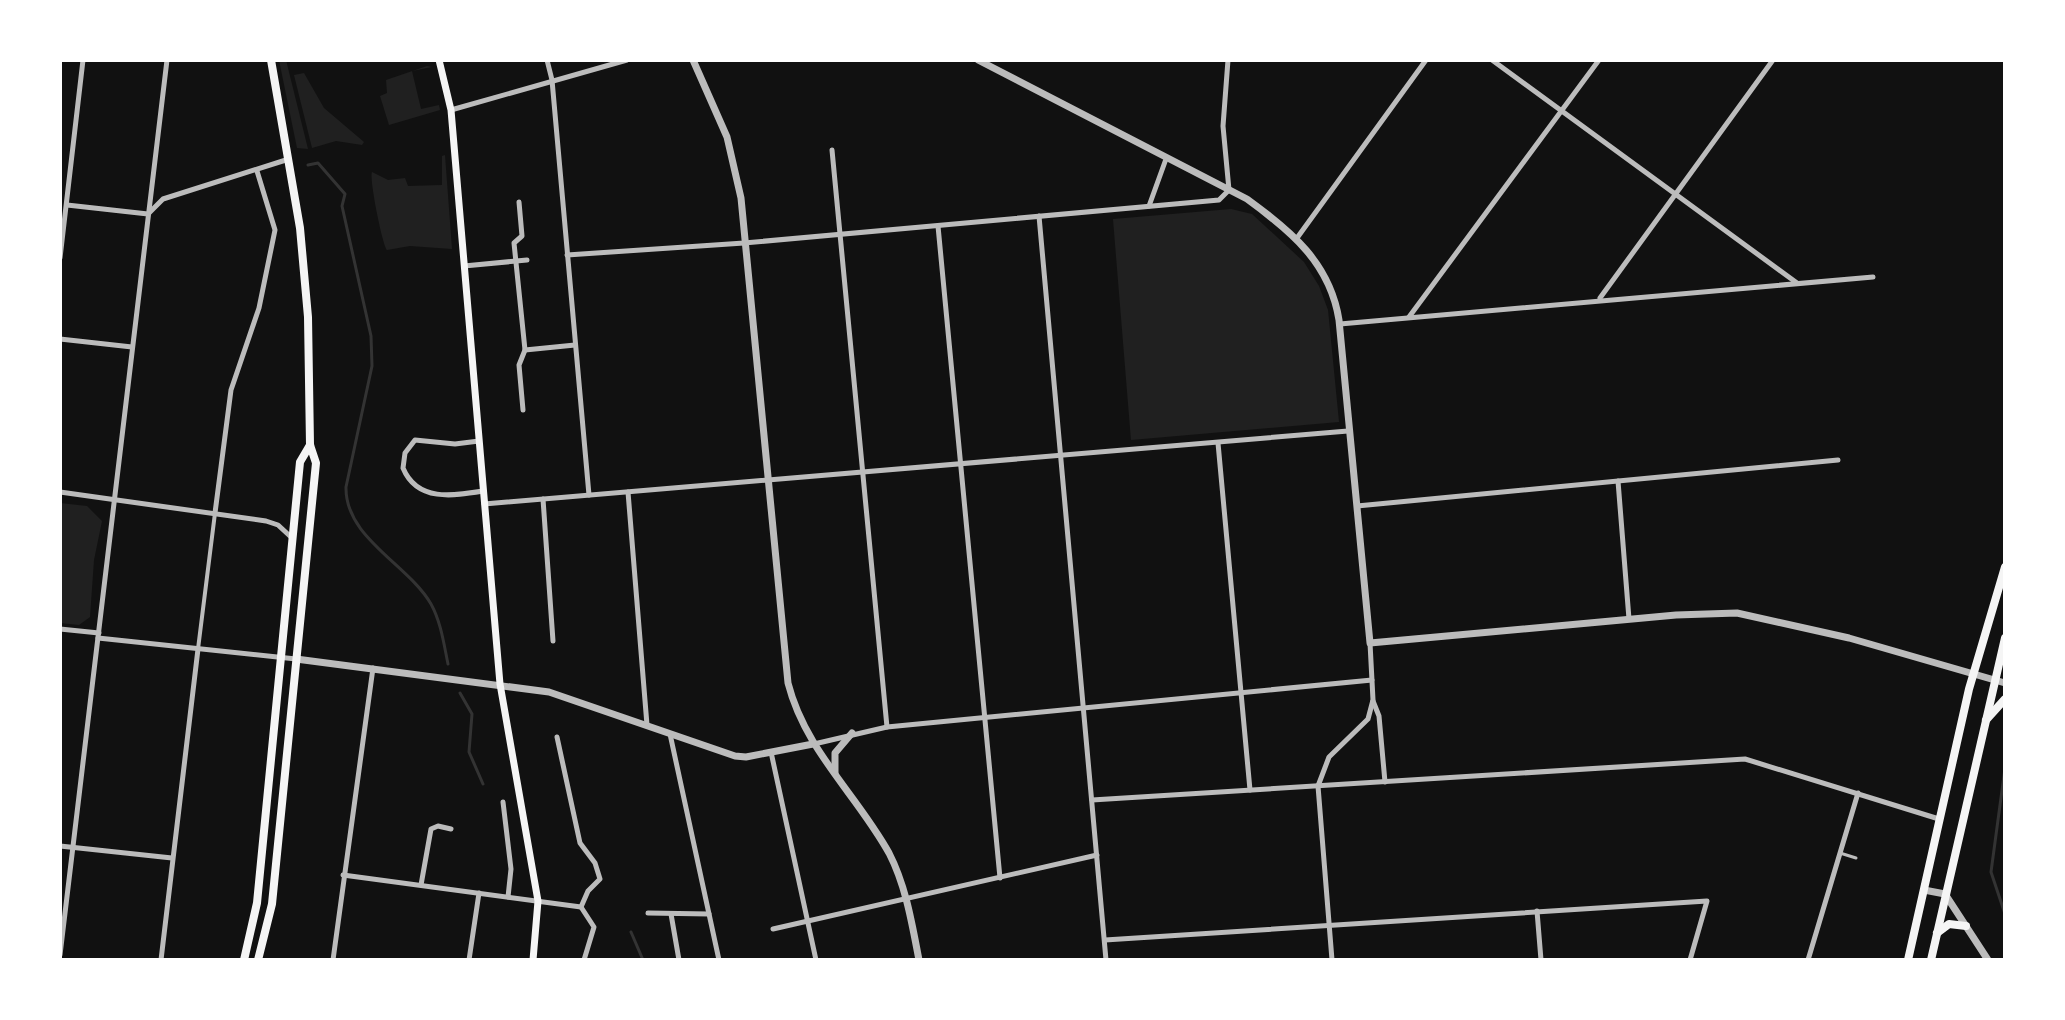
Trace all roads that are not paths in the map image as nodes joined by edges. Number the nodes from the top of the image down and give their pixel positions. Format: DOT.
graph roads {
  1 [pos="83,60"];
  2 [pos="167,60"];
  3 [pos="271,60"];
  4 [pos="439,60"];
  5 [pos="547,60"];
  6 [pos="627,60"];
  7 [pos="693,60"];
  8 [pos="978,60"];
  9 [pos="1228,60"];
  10 [pos="1426,60"];
  11 [pos="1492,60"];
  12 [pos="1599,60"];
  13 [pos="1773,60"];
  14 [pos="552,80"];
  15 [pos="451,110"];
  16 [pos="1563,111"];
  17 [pos="832,150"];
  18 [pos="289,159"];
  19 [pos="1166,159"];
  20 [pos="257,171"];
  21 [pos="1229,190"];
  22 [pos="1675,193"];
  23 [pos="519,202"];
  24 [pos="67,205"];
  25 [pos="1149,206"];
  26 [pos="148,214"];
  27 [pos="1039,216"];
  28 [pos="938,226"];
  29 [pos="840,234"];
  30 [pos="1297,238"];
  31 [pos="744,243"];
  32 [pos="567,255"];
  33 [pos="60,258"];
  34 [pos="527,260"];
  35 [pos="516,261"];
  36 [pos="464,266"];
  37 [pos="1873,277"];
  38 [pos="1797,283"];
  39 [pos="1600,299"];
  40 [pos="1408,318"];
  41 [pos="1340,324"];
  42 [pos="60,339"];
  43 [pos="575,345"];
  44 [pos="132,347"];
  45 [pos="525,350"];
  46 [pos="523,410"];
  47 [pos="1348,431"];
  48 [pos="479,441"];
  49 [pos="1218,443"];
  50 [pos="310,445"];
  51 [pos="1060,455"];
  52 [pos="1838,460"];
  53 [pos="960,463"];
  54 [pos="864,470"];
  55 [pos="766,480"];
  56 [pos="1618,481"];
  57 [pos="483,491"];
  58 [pos="60,492"];
  59 [pos="628,492"];
  60 [pos="589,495"];
  61 [pos="116,499"];
  62 [pos="543,499"];
  63 [pos="484,504"];
  64 [pos="1357,506"];
  65 [pos="215,513"];
  66 [pos="294,541"];
  67 [pos="2005,567"];
  68 [pos="1629,619"];
  69 [pos="60,629"];
  70 [pos="98,635"];
  71 [pos="2005,638"];
  72 [pos="553,641"];
  73 [pos="1370,643"];
  74 [pos="198,649"];
  75 [pos="281,657"];
  76 [pos="296,659"];
  77 [pos="373,668"];
  78 [pos="1973,675"];
  79 [pos="1372,680"];
  80 [pos="1994,680"];
  81 [pos="2005,683"];
  82 [pos="500,684"];
  83 [pos="1242,692"];
  84 [pos="2005,699"];
  85 [pos="1373,700"];
  86 [pos="1083,707"];
  87 [pos="984,716"];
  88 [pos="647,725"];
  89 [pos="887,727"];
  90 [pos="1982,728"];
  91 [pos="669,733"];
  92 [pos="852,733"];
  93 [pos="557,737"];
  94 [pos="813,744"];
  95 [pos="771,752"];
  96 [pos="835,775"];
  97 [pos="1385,782"];
  98 [pos="1318,786"];
  99 [pos="1250,790"];
  100 [pos="1858,793"];
  101 [pos="1092,800"];
  102 [pos="503,802"];
  103 [pos="1939,819"];
  104 [pos="451,829"];
  105 [pos="60,846"];
  106 [pos="73,848"];
  107 [pos="1840,853"];
  108 [pos="1097,855"];
  109 [pos="172,858"];
  110 [pos="1856,858"];
  111 [pos="343,875"];
  112 [pos="1000,878"];
  113 [pos="421,885"];
  114 [pos="1924,890"];
  115 [pos="479,893"];
  116 [pos="1945,894"];
  117 [pos="508,897"];
  118 [pos="538,901"];
  119 [pos="906,901"];
  120 [pos="581,907"];
  121 [pos="1537,911"];
  122 [pos="648,913"];
  123 [pos="671,914"];
  124 [pos="709,914"];
  125 [pos="808,923"];
  126 [pos="1330,924"];
  127 [pos="1966,926"];
  128 [pos="773,929"];
  129 [pos="1936,933"];
  130 [pos="1105,940"];
  131 [pos="60,955"];
  132 [pos="161,960"];
  133 [pos="244,960"];
  134 [pos="258,960"];
  135 [pos="333,960"];
  136 [pos="469,960"];
  137 [pos="533,960"];
  138 [pos="584,960"];
  139 [pos="679,960"];
  140 [pos="719,960"];
  141 [pos="816,960"];
  142 [pos="919,960"];
  143 [pos="1106,960"];
  144 [pos="1332,960"];
  145 [pos="1541,960"];
  146 [pos="1690,960"];
  147 [pos="1808,960"];
  148 [pos="1908,960"];
  149 [pos="1931,960"];
  150 [pos="1988,960"];
  1 -- 24 [label="street"];
  2 -- 26 [label="street"];
  3 -- 18 [label="main road"];
  4 -- 15 [label="main road"];
  5 -- 14 [label="street"];
  6 -- 14 [label="street"];
  7 -- 31 [label="street"];
  8 -- 19 [label="street"];
  9 -- 21 [label="street"];
  10 -- 30 [label="street"];
  11 -- 16 [label="street"];
  12 -- 16 [label="street"];
  13 -- 22 [label="street"];
  14 -- 15 [label="street"];
  14 -- 32 [label="street"];
  15 -- 36 [label="main road"];
  16 -- 22 [label="street"];
  16 -- 40 [label="street"];
  17 -- 29 [label="street"];
  18 -- 20 [label="street"];
  18 -- 50 [label="main road"];
  19 -- 21 [label="street"];
  19 -- 25 [label="street"];
  20 -- 26 [label="street"];
  20 -- 65 [label="street"];
  21 -- 25 [label="street"];
  21 -- 30 [label="street"];
  22 -- 38 [label="street"];
  22 -- 39 [label="street"];
  23 -- 35 [label="street"];
  24 -- 26 [label="street"];
  24 -- 33 [label="street"];
  25 -- 27 [label="street"];
  26 -- 44 [label="street"];
  27 -- 28 [label="street"];
  27 -- 51 [label="street"];
  28 -- 29 [label="street"];
  28 -- 53 [label="street"];
  29 -- 31 [label="street"];
  29 -- 54 [label="street"];
  30 -- 41 [label="street"];
  31 -- 32 [label="street"];
  31 -- 55 [label="street"];
  32 -- 43 [label="street"];
  34 -- 35 [label="street"];
  35 -- 36 [label="street"];
  35 -- 45 [label="street"];
  36 -- 48 [label="main road"];
  37 -- 38 [label="street"];
  38 -- 39 [label="street"];
  39 -- 40 [label="street"];
  40 -- 41 [label="street"];
  41 -- 47 [label="street"];
  42 -- 44 [label="street"];
  43 -- 45 [label="street"];
  43 -- 60 [label="street"];
  44 -- 61 [label="street"];
  45 -- 46 [label="street"];
  47 -- 49 [label="street"];
  47 -- 64 [label="street"];
  48 -- 57 [label="main road"];
  48 -- 57 [label="street"];
  49 -- 51 [label="street"];
  49 -- 83 [label="street"];
  50 -- 66 [label="main road"];
  50 -- 76 [label="main road"];
  51 -- 53 [label="street"];
  51 -- 86 [label="street"];
  52 -- 56 [label="street"];
  53 -- 54 [label="street"];
  53 -- 87 [label="street"];
  54 -- 55 [label="street"];
  54 -- 89 [label="street"];
  55 -- 59 [label="street"];
  55 -- 94 [label="street"];
  56 -- 64 [label="street"];
  56 -- 68 [label="street"];
  57 -- 63 [label="main road"];
  58 -- 61 [label="street"];
  59 -- 60 [label="street"];
  59 -- 88 [label="street"];
  60 -- 62 [label="street"];
  61 -- 65 [label="street"];
  61 -- 70 [label="street"];
  62 -- 63 [label="street"];
  62 -- 72 [label="street"];
  63 -- 82 [label="main road"];
  64 -- 73 [label="street"];
  65 -- 66 [label="street"];
  65 -- 74 [label="street"];
  66 -- 75 [label="main road"];
  67 -- 78 [label="main road"];
  68 -- 73 [label="street"];
  68 -- 78 [label="street"];
  69 -- 70 [label="street"];
  70 -- 74 [label="street"];
  70 -- 106 [label="street"];
  71 -- 80 [label="main road"];
  73 -- 79 [label="street"];
  74 -- 75 [label="street"];
  74 -- 109 [label="street"];
  75 -- 76 [label="street"];
  75 -- 133 [label="main road"];
  76 -- 77 [label="street"];
  76 -- 134 [label="main road"];
  77 -- 82 [label="street"];
  77 -- 111 [label="street"];
  78 -- 80 [label="street"];
  78 -- 103 [label="main road"];
  79 -- 83 [label="street"];
  79 -- 85 [label="street"];
  80 -- 81 [label="street"];
  80 -- 90 [label="main road"];
  82 -- 88 [label="street"];
  82 -- 118 [label="main road"];
  83 -- 86 [label="street"];
  83 -- 99 [label="street"];
  84 -- 90 [label="main road"];
  85 -- 97 [label="street"];
  85 -- 98 [label="street"];
  86 -- 87 [label="street"];
  86 -- 101 [label="street"];
  87 -- 89 [label="street"];
  87 -- 112 [label="street"];
  88 -- 91 [label="street"];
  89 -- 92 [label="street"];
  90 -- 116 [label="main road"];
  91 -- 95 [label="street"];
  91 -- 124 [label="street"];
  92 -- 94 [label="street"];
  92 -- 96 [label="street"];
  93 -- 120 [label="street"];
  94 -- 95 [label="street"];
  94 -- 96 [label="street"];
  95 -- 125 [label="street"];
  96 -- 119 [label="street"];
  97 -- 98 [label="street"];
  97 -- 100 [label="street"];
  98 -- 99 [label="street"];
  98 -- 126 [label="street"];
  99 -- 101 [label="street"];
  100 -- 103 [label="street"];
  100 -- 107 [label="street"];
  101 -- 108 [label="street"];
  102 -- 117 [label="street"];
  103 -- 114 [label="main road"];
  104 -- 113 [label="street"];
  105 -- 106 [label="street"];
  106 -- 109 [label="street"];
  106 -- 131 [label="street"];
  107 -- 110 [label="lane"];
  107 -- 147 [label="street"];
  108 -- 112 [label="street"];
  108 -- 130 [label="street"];
  109 -- 132 [label="street"];
  111 -- 113 [label="street"];
  111 -- 135 [label="street"];
  112 -- 119 [label="street"];
  113 -- 115 [label="street"];
  114 -- 116 [label="street"];
  114 -- 148 [label="main road"];
  115 -- 117 [label="street"];
  115 -- 136 [label="street"];
  116 -- 127 [label="street"];
  116 -- 129 [label="main road"];
  117 -- 118 [label="street"];
  118 -- 120 [label="street"];
  118 -- 137 [label="main road"];
  119 -- 125 [label="street"];
  119 -- 142 [label="street"];
  120 -- 138 [label="street"];
  121 -- 126 [label="street"];
  121 -- 145 [label="street"];
  121 -- 146 [label="street"];
  122 -- 123 [label="street"];
  123 -- 124 [label="street"];
  123 -- 139 [label="street"];
  124 -- 140 [label="street"];
  125 -- 128 [label="street"];
  125 -- 141 [label="street"];
  126 -- 130 [label="street"];
  126 -- 144 [label="street"];
  127 -- 129 [label="main road"];
  127 -- 150 [label="street"];
  129 -- 149 [label="main road"];
  130 -- 143 [label="street"];
}
